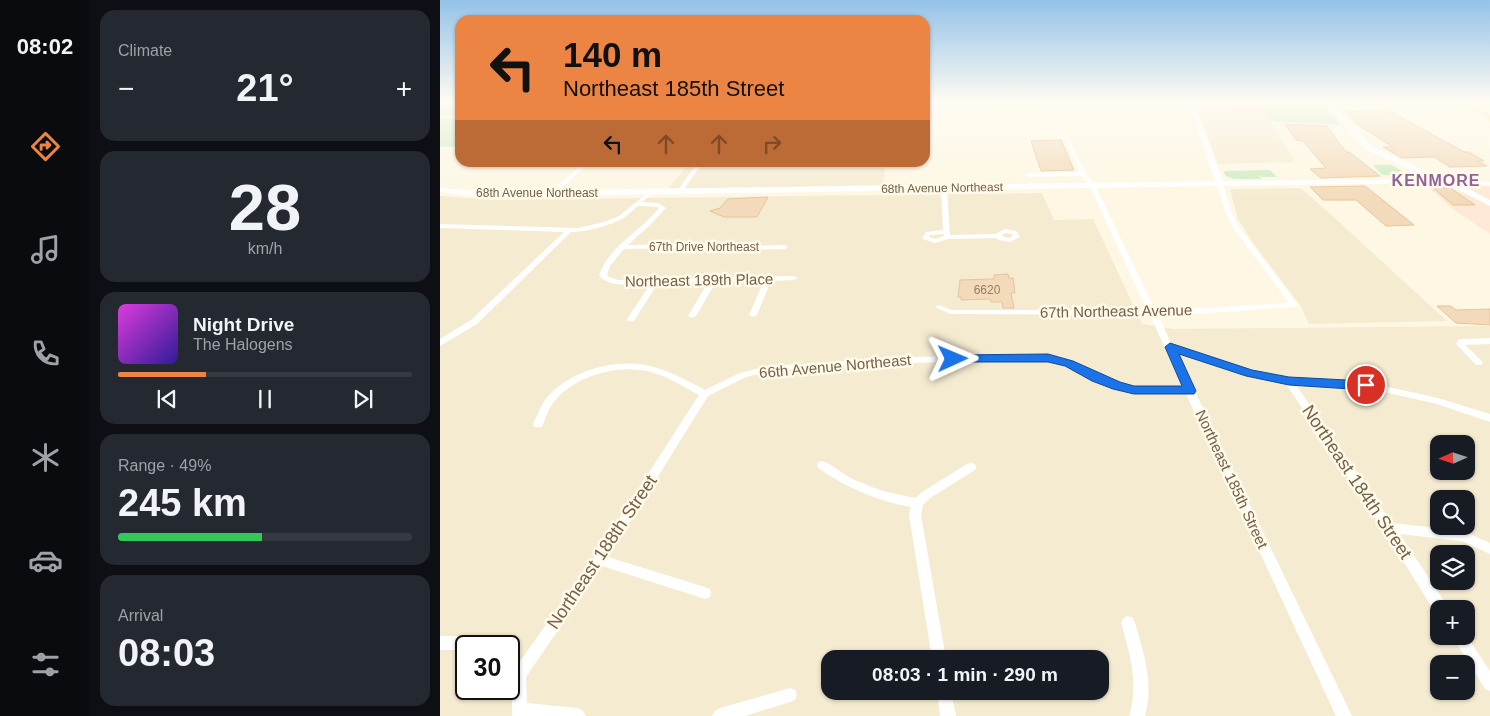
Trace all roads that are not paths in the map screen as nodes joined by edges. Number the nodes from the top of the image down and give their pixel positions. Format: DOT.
graph roads {
  1 [pos="1065,135"];
  2 [pos="1203,135"];
  3 [pos="1358,135"];
  4 [pos="582,167"];
  5 [pos="697,167"];
  6 [pos="1083,174"];
  7 [pos="1028,176"];
  8 [pos="1490,179"];
  9 [pos="1445,181"];
  10 [pos="1220,184"];
  11 [pos="1490,184"];
  12 [pos="1092,185"];
  13 [pos="944,188"];
  14 [pos="440,190"];
  15 [pos="680,191"];
  16 [pos="651,192"];
  17 [pos="553,193"];
  18 [pos="1490,203"];
  19 [pos="638,204"];
  20 [pos="440,226"];
  21 [pos="568,231"];
  22 [pos="998,236"];
  23 [pos="623,247"];
  24 [pos="784,247"];
  25 [pos="794,278"];
  26 [pos="768,279"];
  27 [pos="713,280"];
  28 [pos="656,281"];
  29 [pos="939,307"];
  30 [pos="1154,311"];
  31 [pos="753,315"];
  32 [pos="692,316"];
  33 [pos="631,319"];
  34 [pos="1490,341"];
  35 [pos="440,343"];
  36 [pos="1170,347"];
  37 [pos="1479,363"];
  38 [pos="1289,381"];
  39 [pos="1190,391"];
  40 [pos="705,394"];
  41 [pos="1490,418"];
  42 [pos="538,424"];
  43 [pos="822,465"];
  44 [pos="971,467"];
  45 [pos="918,503"];
  46 [pos="1389,528"];
  47 [pos="1490,549"];
  48 [pos="599,560"];
  49 [pos="705,592"];
  50 [pos="1435,600"];
  51 [pos="1128,623"];
  52 [pos="440,644"];
  53 [pos="455,644"];
  54 [pos="1465,645"];
  55 [pos="938,650"];
  56 [pos="520,662"];
  57 [pos="1490,684"];
  58 [pos="790,695"];
  59 [pos="518,700"];
  60 [pos="945,700"];
  61 [pos="520,713"];
  62 [pos="578,716"];
  63 [pos="720,716"];
  64 [pos="948,716"];
  65 [pos="1137,716"];
  66 [pos="1344,716"];
  1 -- 6 [label="street, Northeast 185th Street"];
  2 -- 10 [label="street"];
  3 -- 9 [label="street"];
  4 -- 17 [label="street"];
  5 -- 15 [label="street"];
  6 -- 7 [label="street"];
  6 -- 12 [label="street, Northeast 185th Street"];
  8 -- 9 [label="street, 68th Avenue Northeast"];
  9 -- 10 [label="street, 68th Avenue Northeast"];
  9 -- 11 [label="street, 68th Avenue Northeast"];
  9 -- 18 [label="street"];
  10 -- 12 [label="street, 68th Avenue Northeast"];
  10 -- 30 [label="street, 67th Northeast Avenue"];
  12 -- 13 [label="street, 68th Avenue Northeast"];
  12 -- 30 [label="street, Northeast 185th Street"];
  13 -- 15 [label="street, 68th Avenue Northeast"];
  13 -- 22 [label="street"];
  14 -- 17 [label="street, 68th Avenue Northeast"];
  15 -- 16 [label="street, 68th Avenue Northeast"];
  16 -- 17 [label="street, 68th Avenue Northeast"];
  16 -- 19 [label="street"];
  19 -- 21 [label="street"];
  19 -- 23 [label="street, Northeast 189th Place"];
  20 -- 21 [label="street"];
  21 -- 35 [label="street"];
  23 -- 24 [label="street, 67th Drive Northeast"];
  23 -- 28 [label="street, Northeast 189th Place"];
  25 -- 26 [label="street, Northeast 189th Place"];
  26 -- 27 [label="street, Northeast 189th Place"];
  26 -- 31 [label="street"];
  27 -- 28 [label="street, Northeast 189th Place"];
  27 -- 32 [label="street"];
  28 -- 33 [label="street"];
  29 -- 30 [label="street, 67th Northeast Avenue"];
  30 -- 36 [label="street, Northeast 185th Street"];
  34 -- 37 [label="street"];
  36 -- 38 [label="street"];
  36 -- 39 [label="street, Northeast 185th Street"];
  38 -- 41 [label="street"];
  38 -- 46 [label="street, Northeast 184th Street"];
  39 -- 40 [label="street, 66th Avenue Northeast"];
  39 -- 66 [label="street, Northeast 185th Street"];
  40 -- 42 [label="street"];
  40 -- 48 [label="street, Northeast 188th Street"];
  43 -- 45 [label="street"];
  44 -- 45 [label="street"];
  45 -- 55 [label="street"];
  46 -- 47 [label="street"];
  46 -- 50 [label="street, Northeast 184th Street"];
  48 -- 49 [label="street"];
  48 -- 56 [label="street, Northeast 188th Street"];
  51 -- 65 [label="street"];
  52 -- 53 [label="street"];
  54 -- 57 [label="street"];
  58 -- 63 [label="street"];
  59 -- 61 [label="street, Northeast 188th Street"];
  60 -- 64 [label="street"];
  61 -- 62 [label="street"];
}
